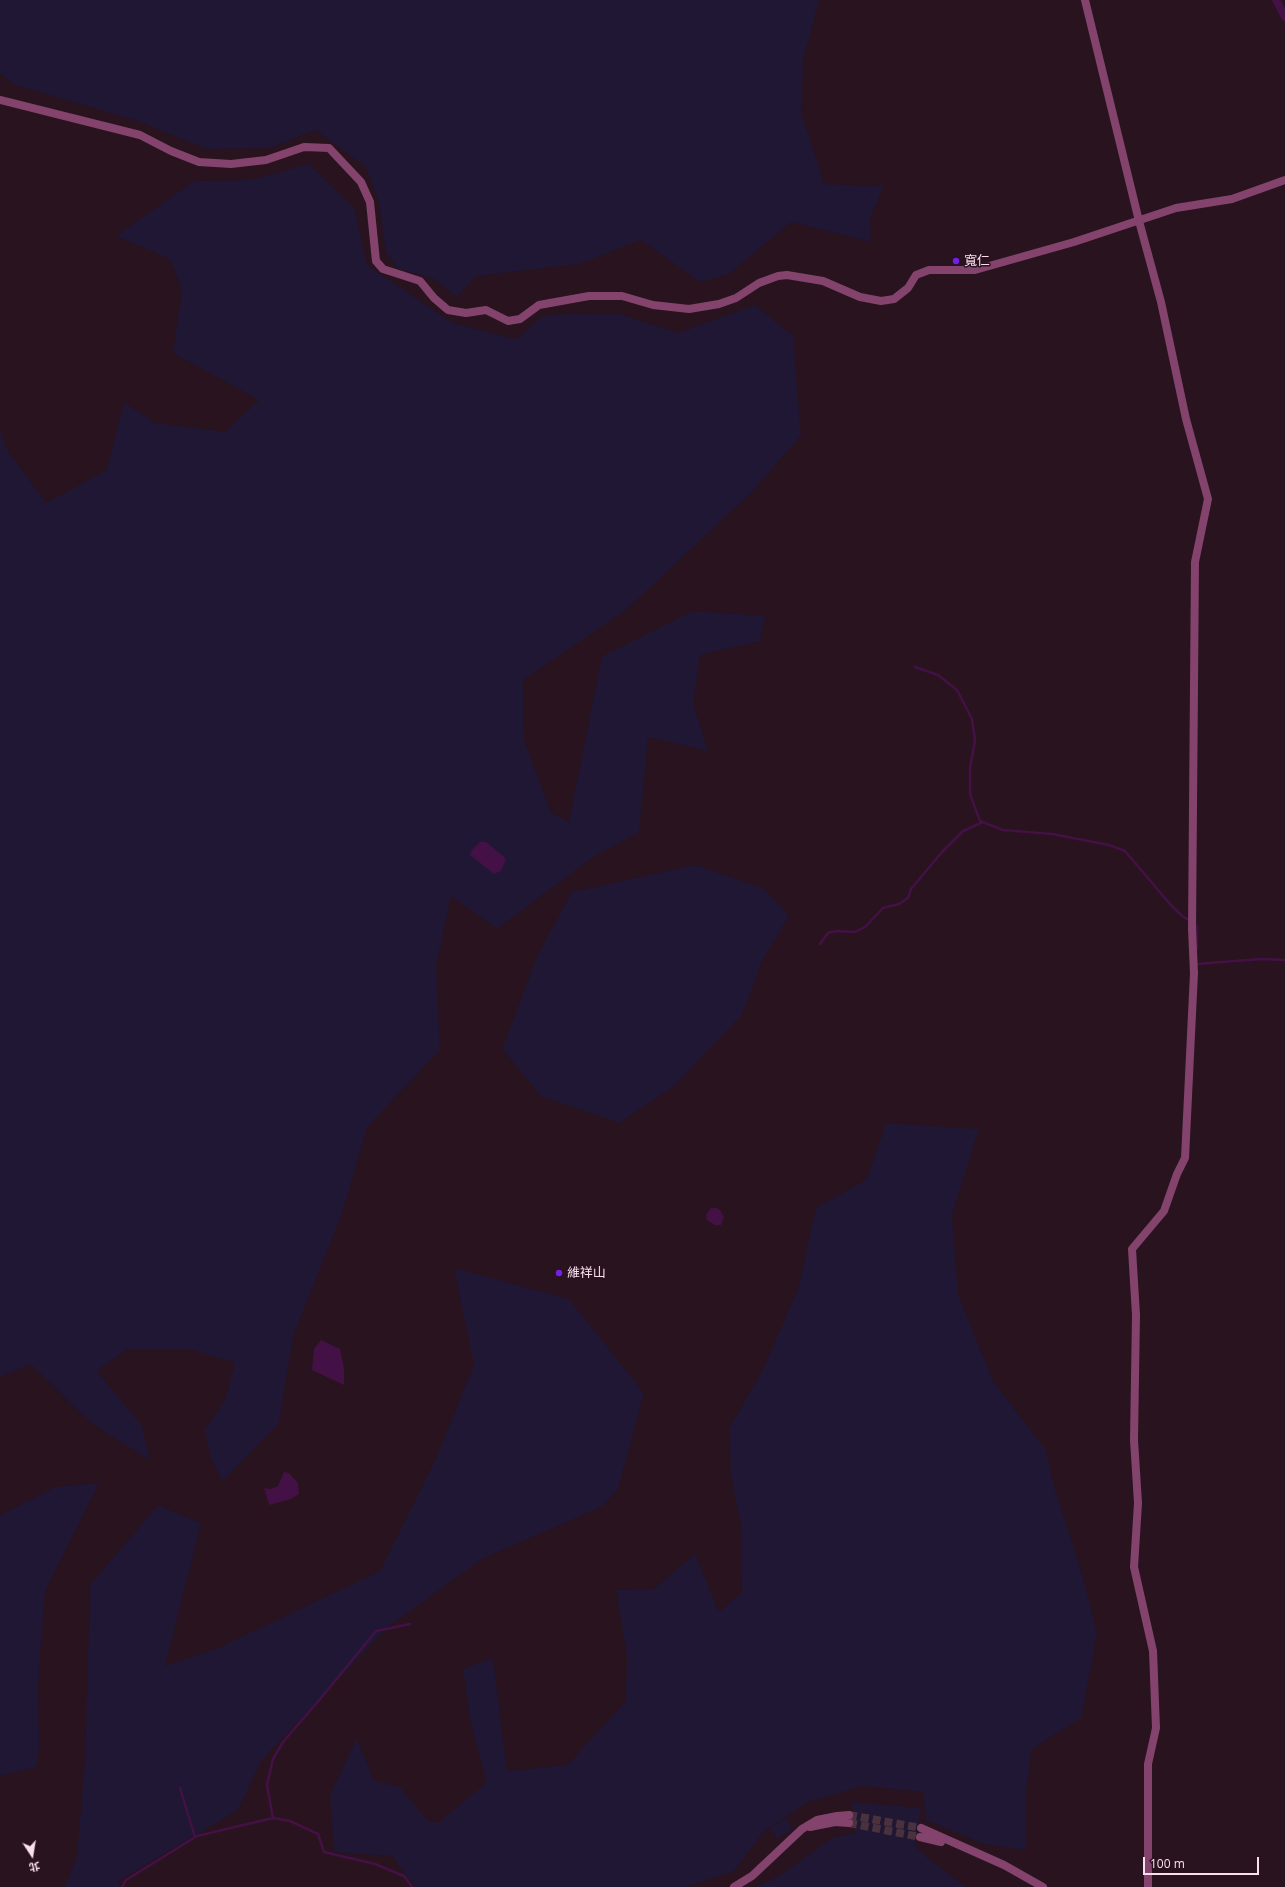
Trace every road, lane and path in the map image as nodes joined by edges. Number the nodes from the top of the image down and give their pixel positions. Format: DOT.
graph roads {
  1 [pos="1085,0"];
  2 [pos="0,100"];
  3 [pos="1285,180"];
  4 [pos="1139,221"];
  5 [pos="849,1819"];
  6 [pos="920,1832"];
  7 [pos="734,1887"];
  8 [pos="1043,1887"];
  9 [pos="1148,1887"];
  1 -- 4 [label="street"];
  2 -- 4 [label="street"];
  3 -- 4 [label="street"];
  4 -- 9 [label="street"];
  5 -- 7 [label="street"];
  6 -- 8 [label="street"];
}
